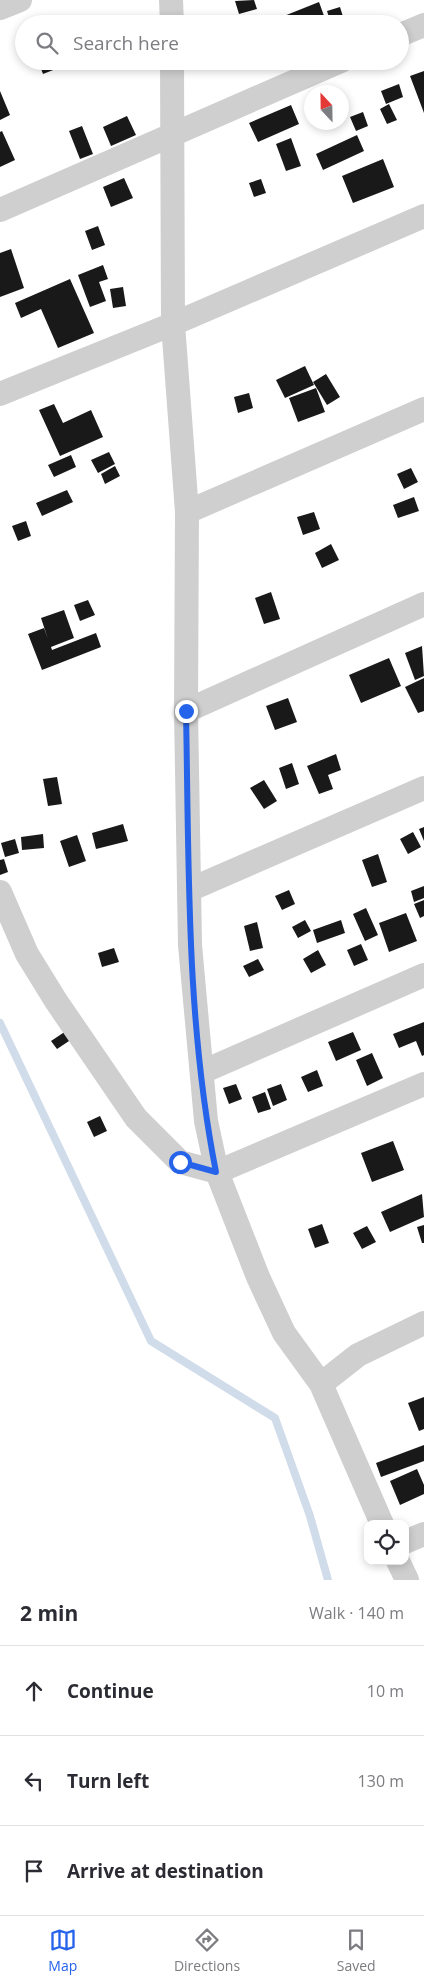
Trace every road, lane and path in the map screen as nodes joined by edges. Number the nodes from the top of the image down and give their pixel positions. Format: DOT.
graph roads {
  1 [pos="20,0"];
  2 [pos="172,0"];
  3 [pos="0,8"];
  4 [pos="172,15"];
  5 [pos="424,24"];
  6 [pos="409,31"];
  7 [pos="172,70"];
  8 [pos="321,70"];
  9 [pos="173,136"];
  10 [pos="0,210"];
  11 [pos="424,216"];
  12 [pos="173,324"];
  13 [pos="0,394"];
  14 [pos="424,410"];
  15 [pos="187,512"];
  16 [pos="424,604"];
  17 [pos="186,711"];
  18 [pos="424,788"];
  19 [pos="189,890"];
  20 [pos="0,892"];
  21 [pos="424,974"];
  22 [pos="202,1072"];
  23 [pos="424,1084"];
  24 [pos="216,1172"];
  25 [pos="424,1323"];
  26 [pos="322,1384"];
  27 [pos="380,1520"];
  28 [pos="424,1534"];
  29 [pos="409,1540"];
  30 [pos="400,1565"];
  31 [pos="407,1580"];
  1 -- 3 [label="street"];
  2 -- 4 [label="street"];
  5 -- 6 [label="street"];
  7 -- 9 [label="street"];
  8 -- 9 [label="street"];
  9 -- 10 [label="street"];
  9 -- 12 [label="street"];
  11 -- 12 [label="street"];
  12 -- 13 [label="street"];
  12 -- 15 [label="street"];
  14 -- 15 [label="street"];
  15 -- 17 [label="street"];
  16 -- 17 [label="street"];
  17 -- 19 [label="street"];
  18 -- 19 [label="street"];
  19 -- 22 [label="street"];
  20 -- 24 [label="street"];
  21 -- 22 [label="street"];
  22 -- 24 [label="street"];
  23 -- 24 [label="street"];
  24 -- 26 [label="street"];
  25 -- 26 [label="street"];
  26 -- 27 [label="street"];
  28 -- 29 [label="street"];
  30 -- 31 [label="street"];
}
